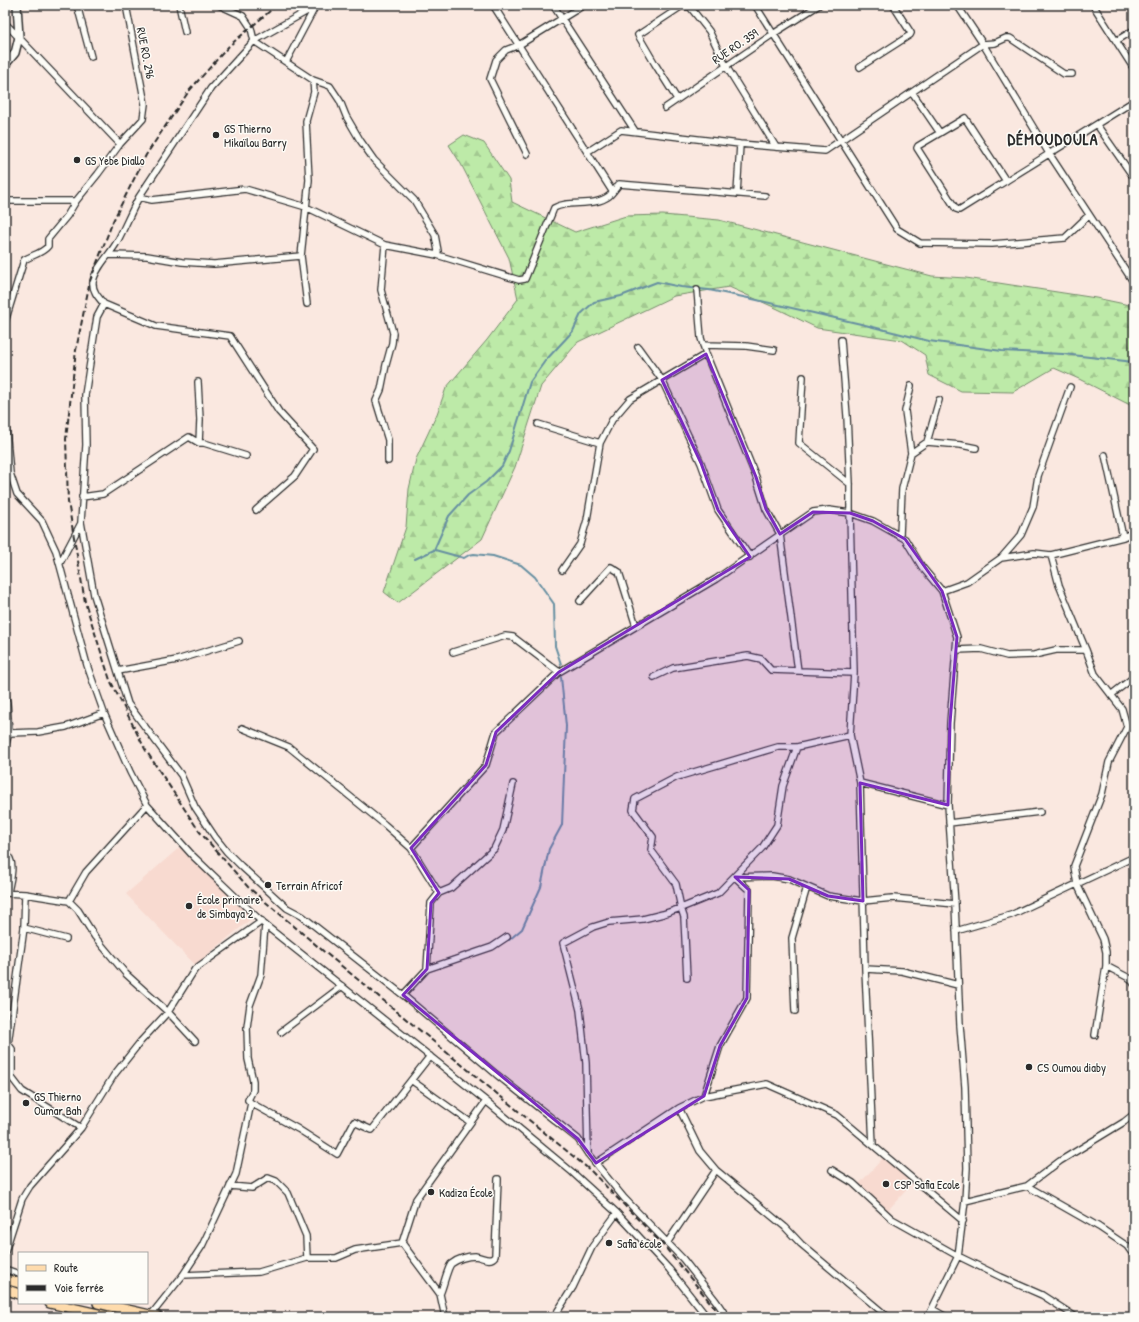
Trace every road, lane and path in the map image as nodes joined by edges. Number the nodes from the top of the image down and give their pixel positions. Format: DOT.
graph roads {
  1 [pos="17,5"];
  2 [pos="77,5"];
  3 [pos="126,5"];
  4 [pos="179,5"];
  5 [pos="219,5"];
  6 [pos="493,5"];
  7 [pos="553,5"];
  8 [pos="584,5"];
  9 [pos="755,5"];
  10 [pos="819,5"];
  11 [pos="893,5"];
  12 [pos="957,5"];
  13 [pos="1093,5"];
  14 [pos="316,7"];
  15 [pos="562,19"];
  16 [pos="5,23"];
  17 [pos="1134,30"];
  18 [pos="185,32"];
  19 [pos="773,34"];
  20 [pos="19,37"];
  21 [pos="254,41"];
  22 [pos="1116,41"];
  23 [pos="983,44"];
  24 [pos="519,45"];
  25 [pos="91,57"];
  26 [pos="286,62"];
  27 [pos="5,65"];
  28 [pos="726,66"];
  29 [pos="860,67"];
  30 [pos="1134,69"];
  31 [pos="1072,74"];
  32 [pos="313,80"];
  33 [pos="912,92"];
  34 [pos="677,99"];
  35 [pos="1134,101"];
  36 [pos="665,108"];
  37 [pos="1096,125"];
  38 [pos="635,131"];
  39 [pos="940,133"];
  40 [pos="840,141"];
  41 [pos="120,144"];
  42 [pos="740,144"];
  43 [pos="776,147"];
  44 [pos="587,152"];
  45 [pos="527,154"];
  46 [pos="1050,155"];
  47 [pos="1134,178"];
  48 [pos="1006,181"];
  49 [pos="612,191"];
  50 [pos="737,194"];
  51 [pos="765,196"];
  52 [pos="139,197"];
  53 [pos="5,201"];
  54 [pos="76,201"];
  55 [pos="306,207"];
  56 [pos="1089,216"];
  57 [pos="385,245"];
  58 [pos="109,255"];
  59 [pos="437,255"];
  60 [pos="301,256"];
  61 [pos="1134,282"];
  62 [pos="697,290"];
  63 [pos="104,304"];
  64 [pos="307,304"];
  65 [pos="5,322"];
  66 [pos="841,340"];
  67 [pos="703,345"];
  68 [pos="638,347"];
  69 [pos="774,350"];
  70 [pos="706,354"];
  71 [pos="803,377"];
  72 [pos="662,380"];
  73 [pos="198,382"];
  74 [pos="912,386"];
  75 [pos="1070,387"];
  76 [pos="939,400"];
  77 [pos="5,417"];
  78 [pos="538,424"];
  79 [pos="927,442"];
  80 [pos="199,443"];
  81 [pos="600,443"];
  82 [pos="976,448"];
  83 [pos="911,453"];
  84 [pos="1105,455"];
  85 [pos="246,456"];
  86 [pos="388,461"];
  87 [pos="7,474"];
  88 [pos="850,484"];
  89 [pos="82,497"];
  90 [pos="256,510"];
  91 [pos="850,513"];
  92 [pos="81,522"];
  93 [pos="1134,532"];
  94 [pos="780,534"];
  95 [pos="900,535"];
  96 [pos="1123,537"];
  97 [pos="1051,555"];
  98 [pos="750,556"];
  99 [pos="1001,558"];
  100 [pos="60,563"];
  101 [pos="562,570"];
  102 [pos="942,591"];
  103 [pos="580,601"];
  104 [pos="636,626"];
  105 [pos="239,641"];
  106 [pos="957,650"];
  107 [pos="1086,650"];
  108 [pos="453,652"];
  109 [pos="118,671"];
  110 [pos="798,671"];
  111 [pos="559,672"];
  112 [pos="854,673"];
  113 [pos="654,677"];
  114 [pos="1134,677"];
  115 [pos="5,694"];
  116 [pos="1112,695"];
  117 [pos="104,713"];
  118 [pos="242,728"];
  119 [pos="9,733"];
  120 [pos="850,735"];
  121 [pos="5,747"];
  122 [pos="797,747"];
  123 [pos="860,783"];
  124 [pos="513,784"];
  125 [pos="147,805"];
  126 [pos="948,805"];
  127 [pos="1040,812"];
  128 [pos="949,824"];
  129 [pos="411,848"];
  130 [pos="5,853"];
  131 [pos="1134,857"];
  132 [pos="735,877"];
  133 [pos="1078,884"];
  134 [pos="807,887"];
  135 [pos="6,892"];
  136 [pos="439,893"];
  137 [pos="25,894"];
  138 [pos="863,900"];
  139 [pos="69,901"];
  140 [pos="955,904"];
  141 [pos="681,908"];
  142 [pos="264,923"];
  143 [pos="24,928"];
  144 [pos="956,930"];
  145 [pos="507,937"];
  146 [pos="66,940"];
  147 [pos="1106,966"];
  148 [pos="427,969"];
  149 [pos="865,969"];
  150 [pos="688,978"];
  151 [pos="1134,984"];
  152 [pos="958,985"];
  153 [pos="342,986"];
  154 [pos="403,995"];
  155 [pos="795,1011"];
  156 [pos="168,1012"];
  157 [pos="281,1032"];
  158 [pos="1094,1036"];
  159 [pos="195,1041"];
  160 [pos="430,1056"];
  161 [pos="5,1076"];
  162 [pos="12,1078"];
  163 [pos="412,1080"];
  164 [pos="704,1096"];
  165 [pos="486,1101"];
  166 [pos="251,1103"];
  167 [pos="679,1108"];
  168 [pos="1134,1114"];
  169 [pos="470,1122"];
  170 [pos="81,1128"];
  171 [pos="873,1145"];
  172 [pos="588,1154"];
  173 [pos="596,1163"];
  174 [pos="716,1170"];
  175 [pos="832,1170"];
  176 [pos="498,1179"];
  177 [pos="230,1186"];
  178 [pos="1027,1186"];
  179 [pos="965,1201"];
  180 [pos="617,1214"];
  181 [pos="963,1221"];
  182 [pos="402,1243"];
  183 [pos="667,1243"];
  184 [pos="5,1252"];
  185 [pos="958,1256"];
  186 [pos="1134,1256"];
  187 [pos="307,1258"];
  188 [pos="5,1269"];
  189 [pos="18,1274"];
  190 [pos="183,1275"];
  191 [pos="5,1279"];
  192 [pos="18,1283"];
  193 [pos="5,1289"];
  194 [pos="18,1294"];
  195 [pos="440,1294"];
  196 [pos="54,1304"];
  197 [pos="102,1304"];
  198 [pos="932,1309"];
  199 [pos="155,1316"];
  200 [pos="111,1317"];
  201 [pos="445,1317"];
  202 [pos="554,1317"];
  203 [pos="707,1317"];
  204 [pos="727,1317"];
  205 [pos="888,1317"];
  206 [pos="928,1317"];
  207 [pos="946,1317"];
  208 [pos="1076,1317"];
  1 -- 20 [label="street"];
  2 -- 25 [label="street"];
  3 -- 41 [label="street, RUE RO. 296"];
  4 -- 18 [label="street"];
  5 -- 21 [label="street"];
  6 -- 24 [label="street"];
  7 -- 15 [label="street"];
  8 -- 15 [label="street"];
  9 -- 19 [label="street"];
  10 -- 19 [label="street, RUE RO. 359"];
  11 -- 29 [label="street"];
  12 -- 23 [label="street"];
  13 -- 22 [label="street"];
  14 -- 21 [label="street"];
  14 -- 26 [label="street"];
  15 -- 24 [label="street"];
  15 -- 38 [label="street"];
  16 -- 20 [label="street"];
  17 -- 22 [label="street"];
  19 -- 28 [label="street, RUE RO. 359"];
  19 -- 40 [label="street"];
  20 -- 27 [label="street"];
  20 -- 41 [label="street"];
  21 -- 26 [label="street"];
  21 -- 52 [label="street"];
  22 -- 30 [label="street"];
  23 -- 31 [label="street"];
  23 -- 33 [label="street"];
  23 -- 46 [label="street"];
  24 -- 44 [label="street"];
  24 -- 45 [label="street"];
  26 -- 32 [label="street"];
  28 -- 34 [label="street, RUE RO. 359"];
  28 -- 34 [label="street"];
  28 -- 43 [label="street"];
  32 -- 55 [label="street"];
  32 -- 59 [label="street"];
  33 -- 39 [label="street"];
  33 -- 40 [label="street"];
  34 -- 36 [label="street, RUE RO. 359"];
  35 -- 37 [label="street"];
  37 -- 46 [label="street"];
  37 -- 47 [label="street"];
  38 -- 42 [label="street"];
  38 -- 44 [label="street"];
  39 -- 48 [label="street"];
  39 -- 48 [label="street"];
  40 -- 43 [label="street"];
  40 -- 56 [label="street"];
  41 -- 54 [label="street"];
  42 -- 43 [label="street"];
  42 -- 50 [label="street"];
  44 -- 49 [label="street"];
  46 -- 48 [label="street"];
  46 -- 56 [label="street"];
  49 -- 50 [label="street"];
  49 -- 59 [label="street"];
  50 -- 51 [label="street"];
  52 -- 55 [label="street"];
  52 -- 58 [label="street"];
  53 -- 54 [label="street"];
  54 -- 65 [label="street"];
  55 -- 57 [label="street"];
  55 -- 60 [label="street"];
  56 -- 61 [label="street"];
  57 -- 59 [label="street"];
  57 -- 86 [label="street"];
  58 -- 60 [label="street"];
  58 -- 63 [label="street"];
  60 -- 64 [label="street"];
  62 -- 67 [label="street"];
  63 -- 89 [label="street"];
  63 -- 90 [label="street"];
  66 -- 88 [label="street"];
  67 -- 69 [label="street"];
  67 -- 70 [label="street"];
  68 -- 72 [label="street"];
  70 -- 72 [label="street"];
  70 -- 94 [label="street"];
  71 -- 88 [label="street"];
  72 -- 81 [label="street"];
  72 -- 98 [label="street"];
  73 -- 80 [label="street"];
  74 -- 83 [label="street"];
  75 -- 99 [label="street"];
  76 -- 79 [label="street"];
  77 -- 87 [label="street"];
  78 -- 81 [label="street"];
  79 -- 82 [label="street"];
  79 -- 83 [label="street"];
  80 -- 85 [label="street"];
  80 -- 89 [label="street"];
  81 -- 101 [label="street"];
  83 -- 95 [label="street"];
  84 -- 96 [label="street"];
  87 -- 100 [label="street"];
  88 -- 91 [label="street"];
  89 -- 92 [label="street"];
  91 -- 94 [label="street"];
  91 -- 95 [label="street"];
  91 -- 112 [label="street"];
  92 -- 100 [label="street"];
  92 -- 109 [label="street"];
  93 -- 96 [label="street"];
  94 -- 98 [label="street"];
  94 -- 110 [label="street"];
  95 -- 102 [label="street"];
  96 -- 97 [label="street"];
  97 -- 99 [label="street"];
  97 -- 107 [label="street"];
  98 -- 104 [label="street"];
  99 -- 102 [label="street"];
  100 -- 117 [label="street"];
  102 -- 106 [label="street"];
  103 -- 104 [label="street"];
  104 -- 111 [label="street"];
  105 -- 109 [label="street"];
  106 -- 107 [label="street"];
  106 -- 126 [label="street"];
  107 -- 116 [label="street"];
  108 -- 111 [label="street"];
  109 -- 154 [label="street"];
  110 -- 112 [label="street"];
  110 -- 113 [label="street"];
  111 -- 129 [label="street"];
  112 -- 120 [label="street"];
  114 -- 116 [label="street"];
  115 -- 119 [label="street"];
  116 -- 133 [label="street"];
  117 -- 119 [label="street"];
  117 -- 125 [label="street"];
  118 -- 129 [label="street"];
  119 -- 121 [label="street"];
  120 -- 122 [label="street"];
  120 -- 123 [label="street"];
  122 -- 132 [label="street"];
  122 -- 141 [label="street"];
  123 -- 126 [label="street"];
  123 -- 138 [label="street"];
  124 -- 136 [label="street"];
  125 -- 139 [label="street"];
  125 -- 142 [label="street"];
  126 -- 128 [label="street"];
  127 -- 128 [label="street"];
  128 -- 140 [label="street"];
  129 -- 136 [label="street"];
  130 -- 135 [label="street"];
  131 -- 133 [label="street"];
  132 -- 134 [label="street"];
  132 -- 141 [label="street"];
  132 -- 164 [label="street"];
  133 -- 144 [label="street"];
  133 -- 147 [label="street"];
  134 -- 138 [label="street"];
  134 -- 155 [label="street"];
  135 -- 137 [label="street"];
  136 -- 148 [label="street"];
  137 -- 139 [label="street"];
  137 -- 143 [label="street"];
  138 -- 140 [label="street"];
  138 -- 149 [label="street"];
  139 -- 156 [label="street"];
  140 -- 144 [label="street"];
  141 -- 150 [label="street"];
  141 -- 172 [label="street"];
  142 -- 153 [label="street"];
  142 -- 156 [label="street"];
  142 -- 166 [label="street"];
  143 -- 146 [label="street"];
  143 -- 162 [label="street"];
  144 -- 152 [label="street"];
  145 -- 148 [label="street"];
  147 -- 151 [label="street"];
  147 -- 158 [label="street"];
  148 -- 154 [label="street"];
  149 -- 152 [label="street"];
  149 -- 171 [label="street"];
  152 -- 179 [label="street"];
  153 -- 157 [label="street"];
  153 -- 160 [label="street"];
  154 -- 172 [label="street"];
  156 -- 159 [label="street"];
  156 -- 170 [label="street"];
  160 -- 163 [label="street"];
  160 -- 165 [label="street"];
  161 -- 162 [label="street"];
  162 -- 170 [label="street"];
  163 -- 166 [label="street"];
  163 -- 169 [label="street"];
  164 -- 167 [label="street"];
  164 -- 171 [label="street"];
  165 -- 169 [label="street"];
  165 -- 180 [label="street"];
  166 -- 177 [label="street"];
  167 -- 173 [label="street"];
  167 -- 174 [label="street"];
  168 -- 178 [label="street"];
  169 -- 182 [label="street"];
  170 -- 184 [label="street"];
  171 -- 181 [label="street"];
  172 -- 173 [label="street"];
  173 -- 183 [label="street"];
  174 -- 183 [label="street"];
  174 -- 205 [label="street"];
  175 -- 185 [label="street"];
  176 -- 195 [label="street"];
  177 -- 187 [label="street"];
  177 -- 190 [label="street"];
  178 -- 179 [label="street"];
  178 -- 186 [label="street"];
  179 -- 181 [label="street"];
  180 -- 202 [label="street"];
  180 -- 203 [label="street"];
  181 -- 185 [label="street"];
  182 -- 187 [label="street"];
  182 -- 195 [label="street"];
  183 -- 204 [label="street"];
  185 -- 198 [label="street"];
  185 -- 208 [label="street"];
  187 -- 190 [label="street"];
  188 -- 189 [label="street"];
  190 -- 199 [label="street"];
  191 -- 192 [label="main road"];
  193 -- 194 [label="main road"];
  195 -- 201 [label="street"];
  196 -- 200 [label="main road"];
  197 -- 199 [label="main road"];
  198 -- 206 [label="street"];
  198 -- 207 [label="street"];
}
